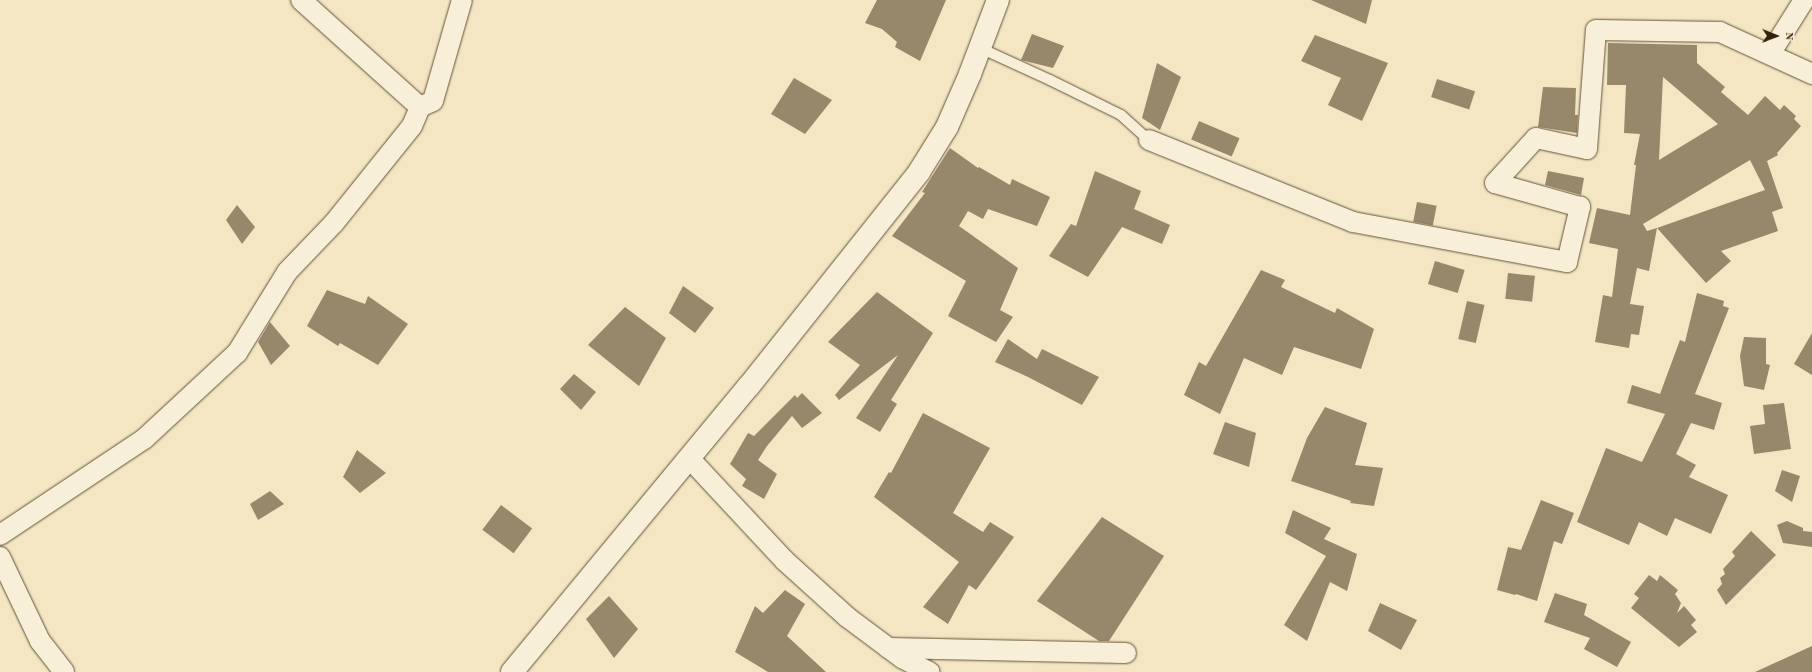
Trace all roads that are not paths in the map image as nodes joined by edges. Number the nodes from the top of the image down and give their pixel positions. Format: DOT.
graph roads {
  1 [pos="301,0"];
  2 [pos="462,0"];
  3 [pos="998,0"];
  4 [pos="1804,0"];
  5 [pos="980,48"];
  6 [pos="1770,54"];
  7 [pos="1812,74"];
  8 [pos="420,107"];
  9 [pos="1149,140"];
  10 [pos="689,458"];
  11 [pos="0,535"];
  12 [pos="0,557"];
  13 [pos="888,648"];
  14 [pos="1126,653"];
  15 [pos="64,672"];
  16 [pos="512,672"];
  17 [pos="930,672"];
  1 -- 8 [label="street"];
  2 -- 8 [label="street"];
  3 -- 5 [label="street"];
  4 -- 6 [label="street"];
  5 -- 9 [label="lane"];
  5 -- 10 [label="street"];
  6 -- 7 [label="street"];
  6 -- 9 [label="street"];
  8 -- 11 [label="street"];
  10 -- 13 [label="street"];
  10 -- 16 [label="street"];
  12 -- 15 [label="street"];
  13 -- 14 [label="street"];
  13 -- 17 [label="street"];
}
